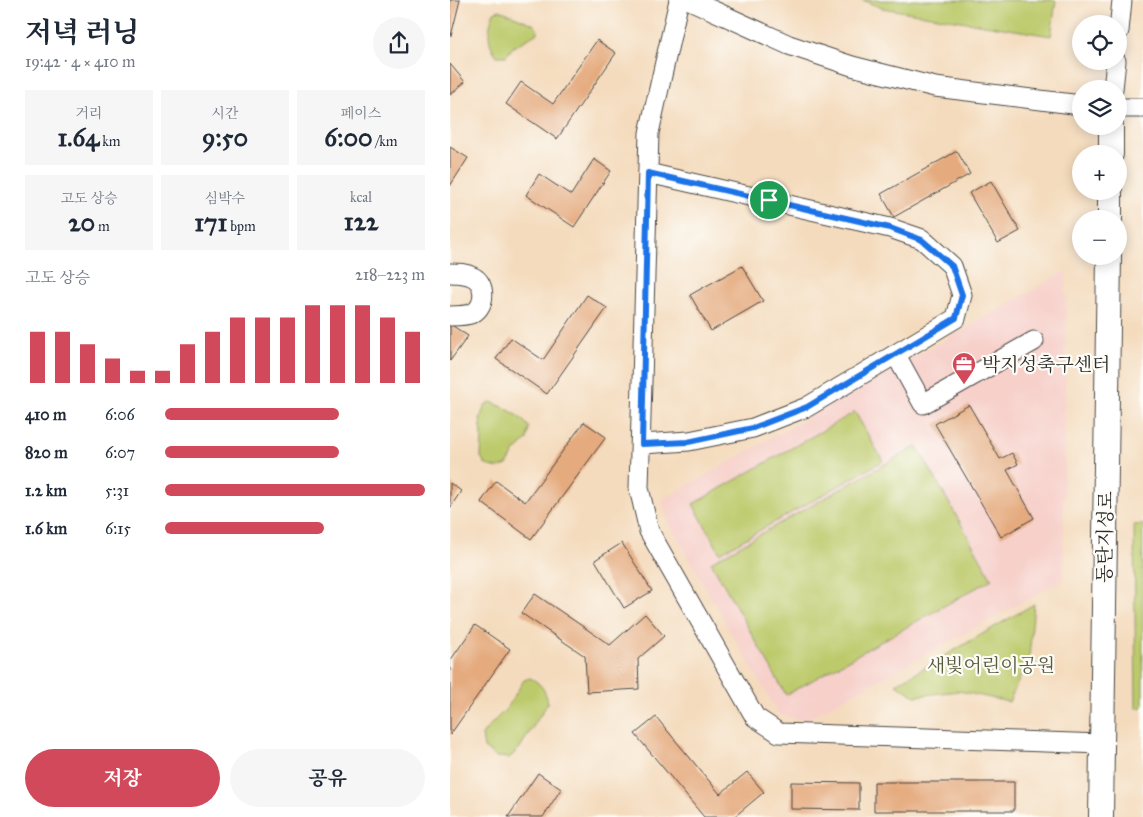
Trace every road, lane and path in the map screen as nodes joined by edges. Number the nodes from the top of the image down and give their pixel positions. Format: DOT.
graph roads {
  1 [pos="679,0"];
  2 [pos="690,0"];
  3 [pos="1122,0"];
  4 [pos="1121,15"];
  5 [pos="1072,103"];
  6 [pos="1127,108"];
  7 [pos="1143,108"];
  8 [pos="648,173"];
  9 [pos="1109,265"];
  10 [pos="450,273"];
  11 [pos="450,316"];
  12 [pos="1034,341"];
  13 [pos="896,355"];
  14 [pos="642,444"];
  15 [pos="1102,744"];
  16 [pos="1101,817"];
  1 -- 8 [label="street"];
  2 -- 5 [label="street"];
  3 -- 4 [label="street"];
  6 -- 7 [label="street"];
  8 -- 13 [label="street"];
  8 -- 14 [label="street"];
  9 -- 15 [label="main road, 동탄지성로"];
  10 -- 11 [label="street"];
  12 -- 13 [label="street"];
  13 -- 14 [label="street"];
  14 -- 15 [label="street"];
  15 -- 16 [label="main road, 동탄지성로"];
}
